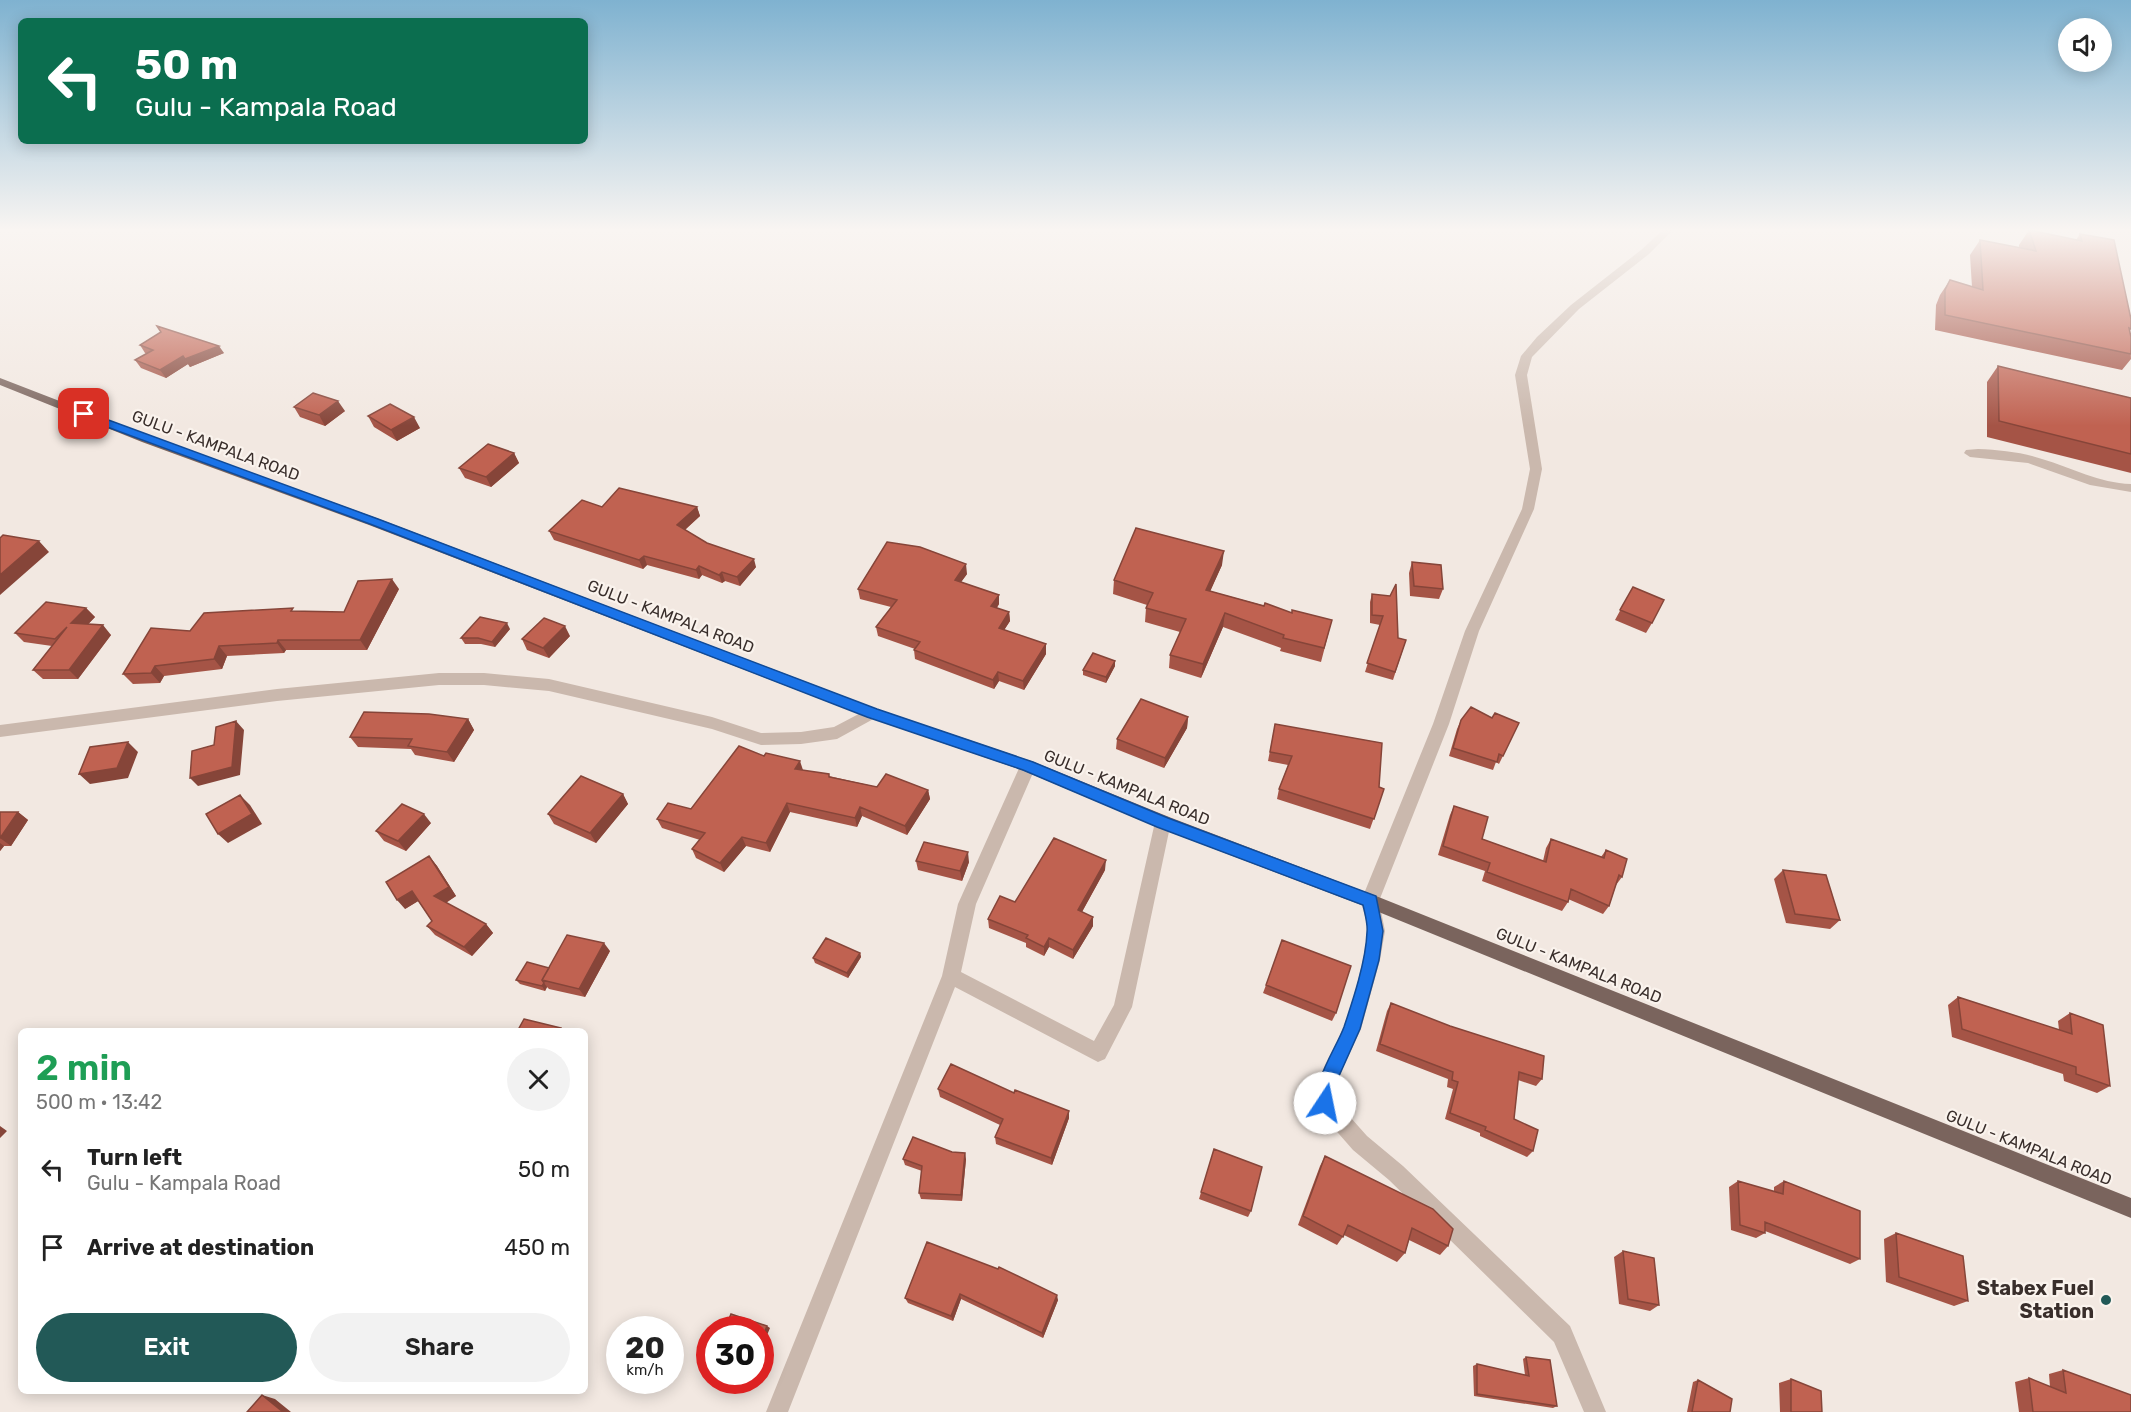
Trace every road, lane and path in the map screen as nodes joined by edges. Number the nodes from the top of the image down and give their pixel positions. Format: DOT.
graph roads {
  1 [pos="1590,295"];
  2 [pos="0,381"];
  3 [pos="1970,453"];
  4 [pos="2131,488"];
  5 [pos="872,713"];
  6 [pos="0,731"];
  7 [pos="1028,766"];
  8 [pos="1163,822"];
  9 [pos="1370,901"];
  10 [pos="951,976"];
  11 [pos="2131,1208"];
  12 [pos="777,1412"];
  13 [pos="1595,1412"];
  1 -- 9 [label="street"];
  2 -- 5 [label="main road, GULU - KAMPALA ROAD"];
  3 -- 4 [label="street"];
  5 -- 6 [label="street"];
  5 -- 7 [label="main road, GULU - KAMPALA ROAD"];
  7 -- 8 [label="main road, GULU - KAMPALA ROAD"];
  7 -- 10 [label="street"];
  8 -- 9 [label="main road, GULU - KAMPALA ROAD"];
  8 -- 10 [label="street"];
  9 -- 11 [label="main road, GULU - KAMPALA ROAD"];
  9 -- 13 [label="street"];
  10 -- 12 [label="street"];
}
